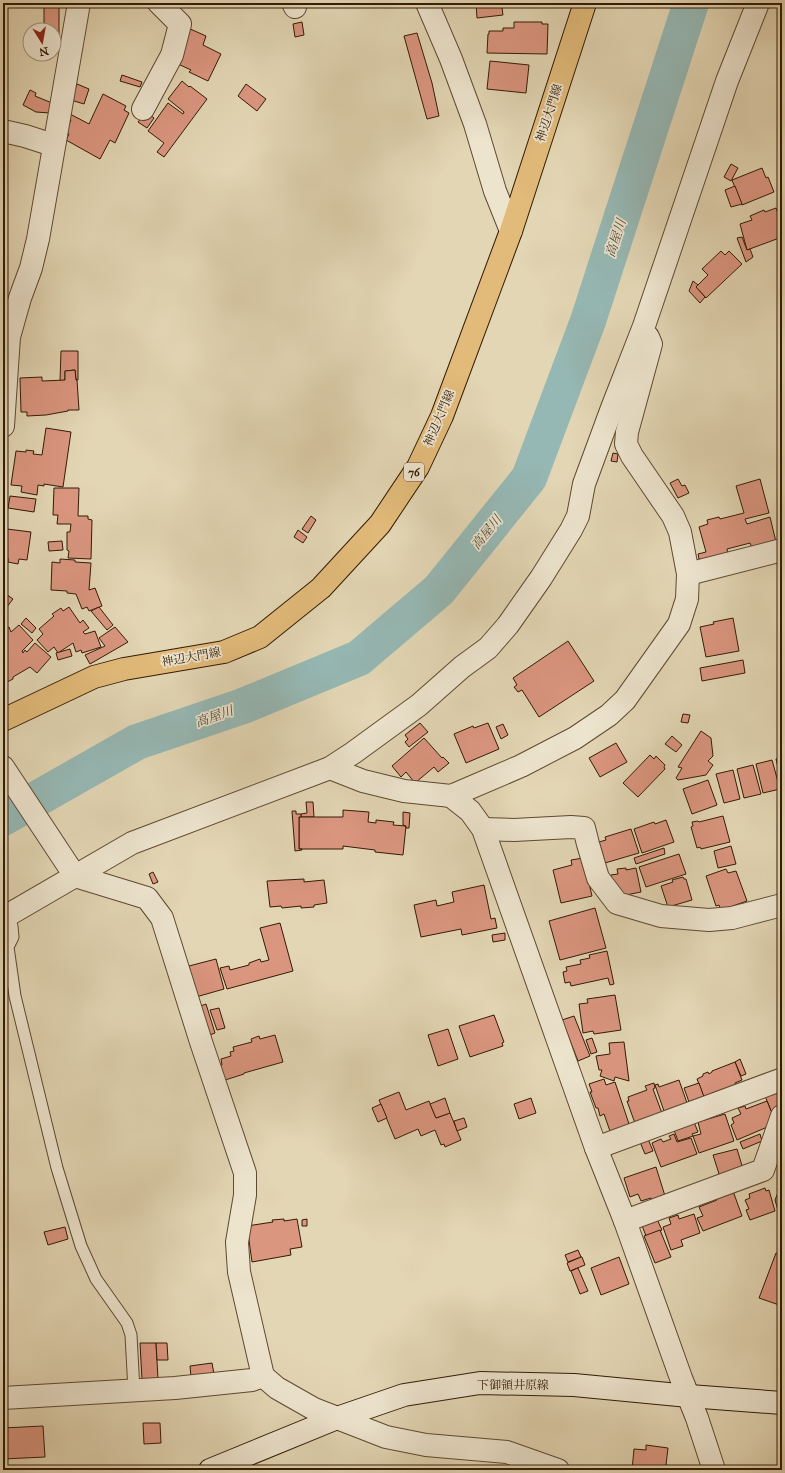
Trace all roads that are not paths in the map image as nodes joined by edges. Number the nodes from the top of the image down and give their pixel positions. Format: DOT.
graph roads {
  1 [pos="79,3"];
  2 [pos="160,3"];
  3 [pos="427,3"];
  4 [pos="585,3"];
  5 [pos="758,3"];
  6 [pos="144,109"];
  7 [pos="3,131"];
  8 [pos="53,145"];
  9 [pos="511,231"];
  10 [pos="11,295"];
  11 [pos="644,326"];
  12 [pos="3,426"];
  13 [pos="782,550"];
  14 [pos="688,574"];
  15 [pos="3,720"];
  16 [pos="3,767"];
  17 [pos="330,768"];
  18 [pos="451,796"];
  19 [pos="483,829"];
  20 [pos="73,874"];
  21 [pos="782,905"];
  22 [pos="4,918"];
  23 [pos="782,1081"];
  24 [pos="782,1116"];
  25 [pos="596,1148"];
  26 [pos="625,1221"];
  27 [pos="263,1376"];
  28 [pos="134,1392"];
  29 [pos="689,1396"];
  30 [pos="3,1398"];
  31 [pos="782,1403"];
  32 [pos="337,1418"];
  33 [pos="210,1470"];
  34 [pos="558,1470"];
  35 [pos="714,1470"];
  1 -- 8 [label="street"];
  2 -- 6 [label="street"];
  3 -- 9 [label="street"];
  4 -- 9 [label="main road, 神辺大門線 / 76"];
  5 -- 11 [label="street"];
  7 -- 8 [label="street"];
  8 -- 10 [label="street"];
  9 -- 15 [label="main road, 神辺大門線 / 76"];
  10 -- 12 [label="street"];
  11 -- 14 [label="street"];
  11 -- 17 [label="street"];
  13 -- 14 [label="street"];
  14 -- 18 [label="street"];
  16 -- 20 [label="street"];
  17 -- 18 [label="street"];
  17 -- 20 [label="street"];
  18 -- 19 [label="street"];
  19 -- 21 [label="street"];
  19 -- 25 [label="street"];
  20 -- 22 [label="street"];
  20 -- 27 [label="street"];
  22 -- 28 [label="lane"];
  23 -- 25 [label="street"];
  24 -- 26 [label="street"];
  25 -- 26 [label="street"];
  26 -- 29 [label="street"];
  27 -- 28 [label="street"];
  27 -- 32 [label="street"];
  28 -- 30 [label="street"];
  29 -- 31 [label="street, 下御領井原線"];
  29 -- 32 [label="street, 下御領井原線"];
  29 -- 35 [label="street"];
  32 -- 33 [label="street, 下御領井原線"];
  32 -- 34 [label="street"];
}
